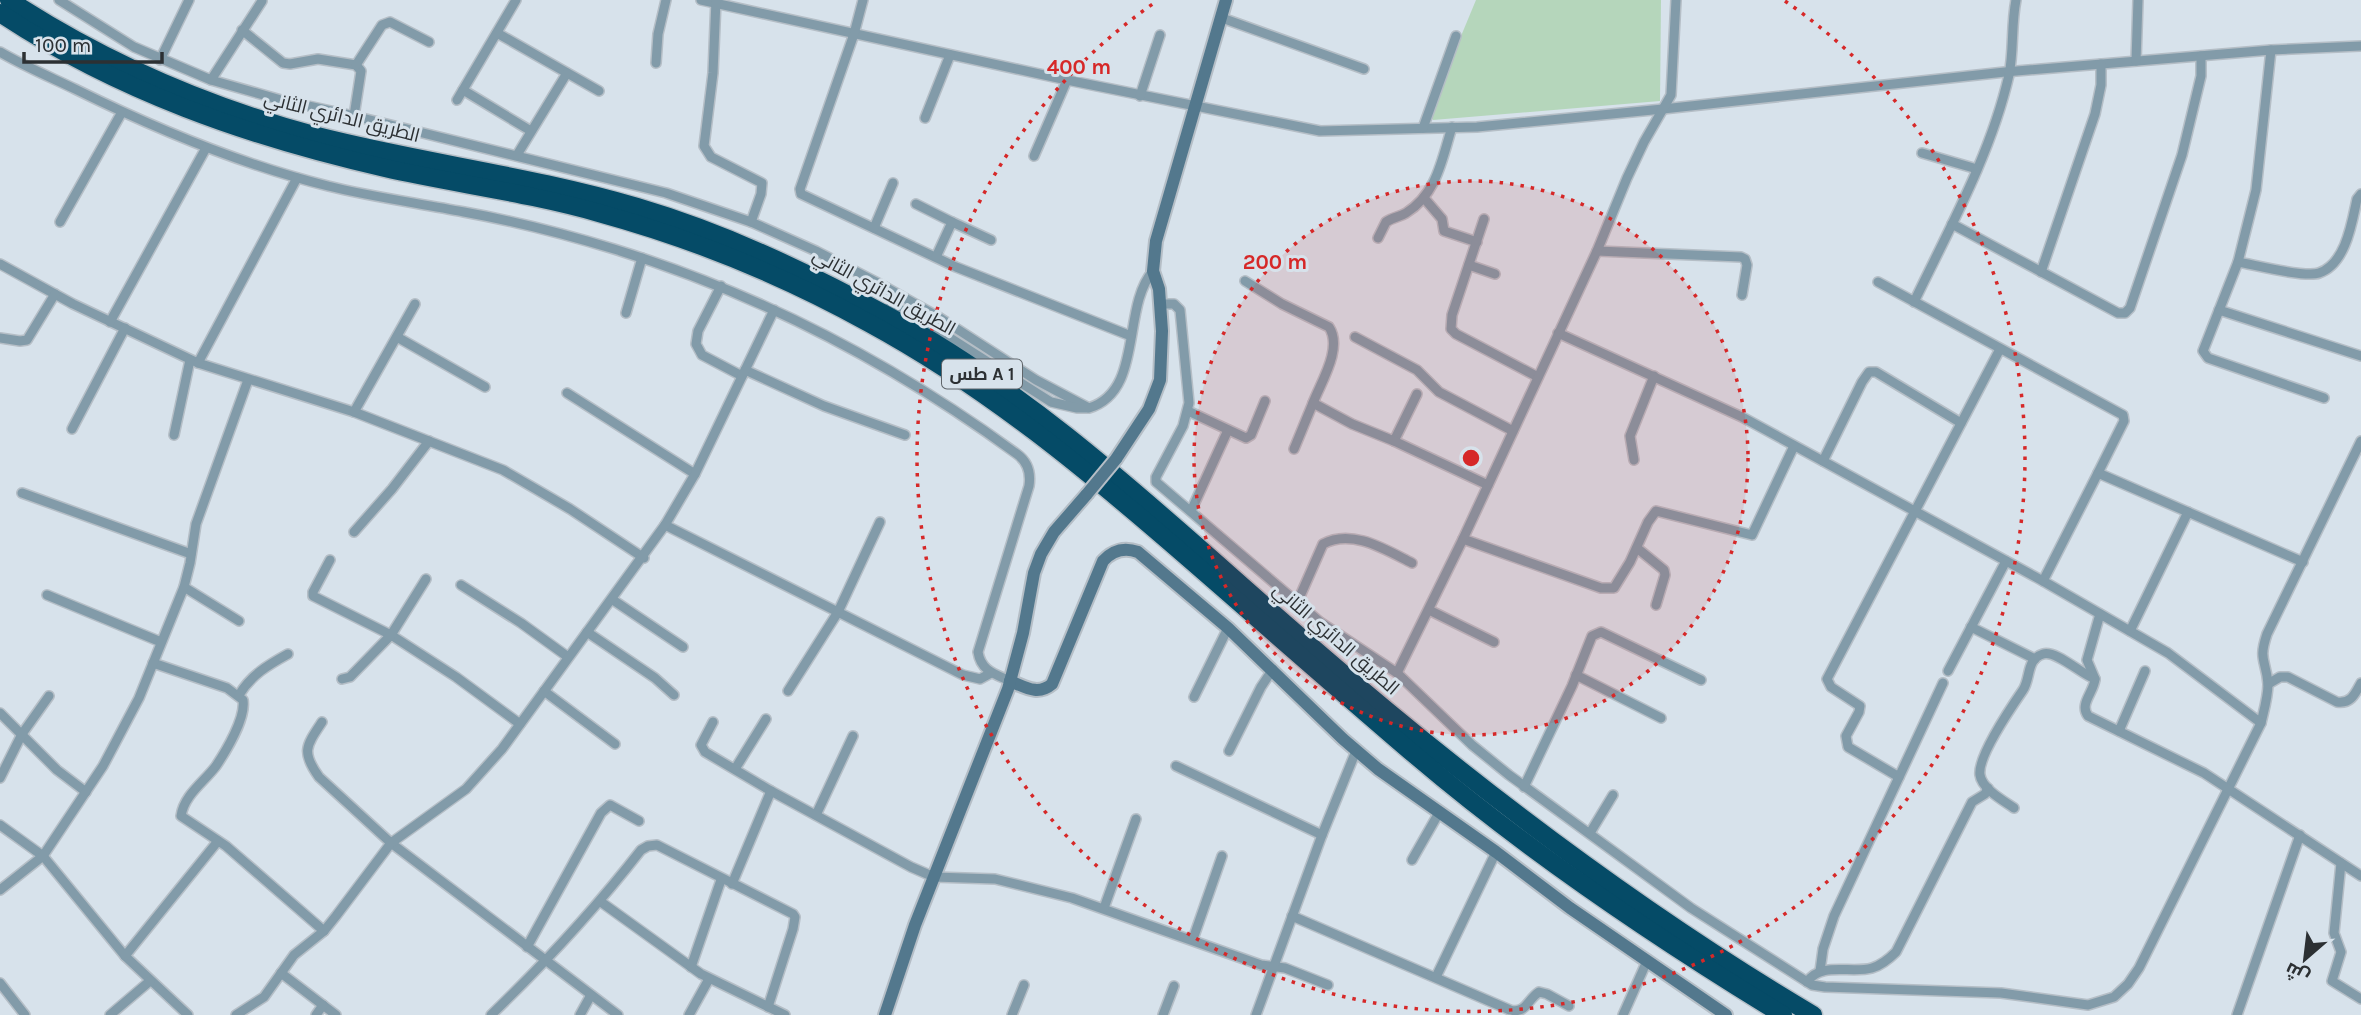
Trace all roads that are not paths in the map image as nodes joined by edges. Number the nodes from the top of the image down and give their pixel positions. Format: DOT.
graph roads {
  1 [pos="9,0"];
  2 [pos="59,0"];
  3 [pos="189,0"];
  4 [pos="516,0"];
  5 [pos="666,0"];
  6 [pos="701,0"];
  7 [pos="863,0"];
  8 [pos="1226,0"];
  9 [pos="1676,0"];
  10 [pos="2016,0"];
  11 [pos="2138,0"];
  12 [pos="262,1"];
  13 [pos="717,2"];
  14 [pos="0,13"];
  15 [pos="1222,18"];
  16 [pos="242,30"];
  17 [pos="497,33"];
  18 [pos="854,34"];
  19 [pos="1160,35"];
  20 [pos="1456,36"];
  21 [pos="429,42"];
  22 [pos="2361,46"];
  23 [pos="2271,50"];
  24 [pos="950,55"];
  25 [pos="1,56"];
  26 [pos="2201,56"];
  27 [pos="160,60"];
  28 [pos="2136,61"];
  29 [pos="656,63"];
  30 [pos="2101,64"];
  31 [pos="356,65"];
  32 [pos="1364,69"];
  33 [pos="2010,72"];
  34 [pos="567,73"];
  35 [pos="211,80"];
  36 [pos="1067,80"];
  37 [pos="463,90"];
  38 [pos="599,91"];
  39 [pos="1140,96"];
  40 [pos="457,100"];
  41 [pos="1195,107"];
  42 [pos="1663,109"];
  43 [pos="122,112"];
  44 [pos="354,116"];
  45 [pos="925,118"];
  46 [pos="1452,127"];
  47 [pos="1423,128"];
  48 [pos="531,131"];
  49 [pos="206,148"];
  50 [pos="1922,153"];
  51 [pos="517,155"];
  52 [pos="1034,156"];
  53 [pos="1977,169"];
  54 [pos="298,178"];
  55 [pos="893,183"];
  56 [pos="2361,194"];
  57 [pos="1424,198"];
  58 [pos="916,204"];
  59 [pos="1484,219"];
  60 [pos="60,222"];
  61 [pos="751,222"];
  62 [pos="952,222"];
  63 [pos="1952,224"];
  64 [pos="874,228"];
  65 [pos="1378,238"];
  66 [pos="991,240"];
  67 [pos="1477,242"];
  68 [pos="1597,251"];
  69 [pos="936,257"];
  70 [pos="642,258"];
  71 [pos="2238,262"];
  72 [pos="0,264"];
  73 [pos="1469,265"];
  74 [pos="1153,271"];
  75 [pos="2041,272"];
  76 [pos="1496,274"];
  77 [pos="1245,281"];
  78 [pos="1878,282"];
  79 [pos="721,286"];
  80 [pos="54,295"];
  81 [pos="1742,295"];
  82 [pos="1914,302"];
  83 [pos="415,304"];
  84 [pos="1160,304"];
  85 [pos="774,310"];
  86 [pos="2219,310"];
  87 [pos="881,312"];
  88 [pos="626,313"];
  89 [pos="110,322"];
  90 [pos="125,328"];
  91 [pos="1558,333"];
  92 [pos="1131,336"];
  93 [pos="397,337"];
  94 [pos="1355,337"];
  95 [pos="0,338"];
  96 [pos="2000,349"];
  97 [pos="2361,356"];
  98 [pos="194,362"];
  99 [pos="744,373"];
  100 [pos="1538,376"];
  101 [pos="1654,376"];
  102 [pos="248,380"];
  103 [pos="485,387"];
  104 [pos="567,393"];
  105 [pos="1417,394"];
  106 [pos="2324,398"];
  107 [pos="1265,401"];
  108 [pos="1313,403"];
  109 [pos="1088,408"];
  110 [pos="1188,411"];
  111 [pos="354,412"];
  112 [pos="1961,423"];
  113 [pos="72,429"];
  114 [pos="1228,430"];
  115 [pos="1513,431"];
  116 [pos="174,435"];
  117 [pos="905,435"];
  118 [pos="429,441"];
  119 [pos="1394,441"];
  120 [pos="2361,442"];
  121 [pos="1794,446"];
  122 [pos="1294,449"];
  123 [pos="1633,460"];
  124 [pos="1823,461"];
  125 [pos="2098,473"];
  126 [pos="695,474"];
  127 [pos="1488,485"];
  128 [pos="22,493"];
  129 [pos="1191,511"];
  130 [pos="1915,511"];
  131 [pos="2188,512"];
  132 [pos="880,522"];
  133 [pos="665,525"];
  134 [pos="354,533"];
  135 [pos="1463,539"];
  136 [pos="1637,548"];
  137 [pos="191,554"];
  138 [pos="644,558"];
  139 [pos="330,560"];
  140 [pos="2006,561"];
  141 [pos="1412,562"];
  142 [pos="2303,562"];
  143 [pos="426,579"];
  144 [pos="2043,581"];
  145 [pos="461,585"];
  146 [pos="184,587"];
  147 [pos="47,594"];
  148 [pos="612,600"];
  149 [pos="1297,603"];
  150 [pos="1656,605"];
  151 [pos="1429,610"];
  152 [pos="838,612"];
  153 [pos="2100,614"];
  154 [pos="239,621"];
  155 [pos="1971,627"];
  156 [pos="1228,628"];
  157 [pos="2130,631"];
  158 [pos="587,632"];
  159 [pos="391,635"];
  160 [pos="161,642"];
  161 [pos="1494,642"];
  162 [pos="683,647"];
  163 [pos="288,654"];
  164 [pos="568,657"];
  165 [pos="2035,659"];
  166 [pos="153,663"];
  167 [pos="1273,669"];
  168 [pos="1948,671"];
  169 [pos="2145,671"];
  170 [pos="991,673"];
  171 [pos="1397,673"];
  172 [pos="1576,675"];
  173 [pos="342,679"];
  174 [pos="2095,679"];
  175 [pos="1701,680"];
  176 [pos="1010,681"];
  177 [pos="1943,683"];
  178 [pos="2361,683"];
  179 [pos="2268,684"];
  180 [pos="544,691"];
  181 [pos="788,691"];
  182 [pos="239,695"];
  183 [pos="674,695"];
  184 [pos="50,696"];
  185 [pos="1194,697"];
  186 [pos="0,713"];
  187 [pos="766,719"];
  188 [pos="1661,719"];
  189 [pos="321,722"];
  190 [pos="713,722"];
  191 [pos="2261,723"];
  192 [pos="520,724"];
  193 [pos="2119,731"];
  194 [pos="22,734"];
  195 [pos="853,736"];
  196 [pos="615,744"];
  197 [pos="1229,751"];
  198 [pos="1356,751"];
  199 [pos="1176,766"];
  200 [pos="735,769"];
  201 [pos="1899,777"];
  202 [pos="0,778"];
  203 [pos="1524,787"];
  204 [pos="1988,788"];
  205 [pos="2229,788"];
  206 [pos="771,791"];
  207 [pos="86,792"];
  208 [pos="1613,795"];
  209 [pos="2014,808"];
  210 [pos="1440,811"];
  211 [pos="816,815"];
  212 [pos="1136,819"];
  213 [pos="639,821"];
  214 [pos="0,825"];
  215 [pos="1590,833"];
  216 [pos="1322,835"];
  217 [pos="2300,835"];
  218 [pos="218,841"];
  219 [pos="391,843"];
  220 [pos="1496,852"];
  221 [pos="43,856"];
  222 [pos="1222,856"];
  223 [pos="1412,860"];
  224 [pos="2342,863"];
  225 [pos="2361,876"];
  226 [pos="934,877"];
  227 [pos="721,880"];
  228 [pos="732,884"];
  229 [pos="0,890"];
  230 [pos="601,902"];
  231 [pos="1104,908"];
  232 [pos="1292,916"];
  233 [pos="324,931"];
  234 [pos="1193,939"];
  235 [pos="527,947"];
  236 [pos="125,956"];
  237 [pos="1647,961"];
  238 [pos="546,962"];
  239 [pos="1274,966"];
  240 [pos="691,967"];
  241 [pos="1820,971"];
  242 [pos="281,973"];
  243 [pos="1436,977"];
  244 [pos="709,979"];
  245 [pos="150,981"];
  246 [pos="1807,982"];
  247 [pos="0,983"];
  248 [pos="1024,985"];
  249 [pos="1328,985"];
  250 [pos="1174,986"];
  251 [pos="591,995"];
  252 [pos="2361,999"];
  253 [pos="323,1005"];
  254 [pos="1569,1006"];
  255 [pos="768,1007"];
  256 [pos="1711,1011"];
  257 [pos="25,1015"];
  258 [pos="110,1015"];
  259 [pos="188,1015"];
  260 [pos="236,1015"];
  261 [pos="316,1015"];
  262 [pos="336,1015"];
  263 [pos="491,1015"];
  264 [pos="580,1015"];
  265 [pos="618,1015"];
  266 [pos="689,1015"];
  267 [pos="785,1015"];
  268 [pos="885,1015"];
  269 [pos="1012,1015"];
  270 [pos="1163,1015"];
  271 [pos="1256,1015"];
  272 [pos="1623,1015"];
  273 [pos="1726,1015"];
  274 [pos="1783,1015"];
  275 [pos="1813,1015"];
  276 [pos="2237,1015"];
  1 -- 87 [label="highway, الطريق الدائري الثاني / طس A 1"];
  2 -- 27 [label="street"];
  3 -- 27 [label="street"];
  4 -- 17 [label="street"];
  5 -- 29 [label="street"];
  6 -- 13 [label="street"];
  7 -- 18 [label="street"];
  8 -- 15 [label="street"];
  9 -- 42 [label="street"];
  10 -- 33 [label="street"];
  11 -- 28 [label="street"];
  12 -- 16 [label="street"];
  13 -- 18 [label="street"];
  13 -- 61 [label="street"];
  14 -- 274 [label="highway, الطريق الدائري الثاني / طس A 1"];
  15 -- 32 [label="street"];
  15 -- 41 [label="street"];
  16 -- 31 [label="street"];
  16 -- 35 [label="street"];
  17 -- 34 [label="street"];
  17 -- 37 [label="street"];
  18 -- 24 [label="street"];
  18 -- 64 [label="street"];
  19 -- 39 [label="street"];
  20 -- 47 [label="street"];
  21 -- 31 [label="street"];
  22 -- 23 [label="street"];
  23 -- 26 [label="street"];
  23 -- 71 [label="street"];
  24 -- 36 [label="street"];
  24 -- 45 [label="street"];
  25 -- 43 [label="street"];
  26 -- 28 [label="street"];
  26 -- 75 [label="street"];
  27 -- 35 [label="street"];
  28 -- 30 [label="street"];
  30 -- 33 [label="street"];
  30 -- 75 [label="street"];
  31 -- 44 [label="street"];
  33 -- 42 [label="street"];
  33 -- 53 [label="street"];
  34 -- 38 [label="street"];
  34 -- 48 [label="street"];
  35 -- 44 [label="street"];
  36 -- 39 [label="street"];
  36 -- 52 [label="street"];
  37 -- 40 [label="street"];
  37 -- 48 [label="street"];
  39 -- 41 [label="street"];
  41 -- 47 [label="street"];
  41 -- 74 [label="street"];
  42 -- 46 [label="street"];
  42 -- 68 [label="street"];
  43 -- 49 [label="street"];
  43 -- 60 [label="street"];
  44 -- 51 [label="street"];
  46 -- 47 [label="street"];
  46 -- 57 [label="street"];
  48 -- 51 [label="street"];
  49 -- 54 [label="street"];
  49 -- 89 [label="street"];
  50 -- 53 [label="street"];
  51 -- 61 [label="street"];
  53 -- 63 [label="street"];
  54 -- 70 [label="street"];
  54 -- 98 [label="street"];
  55 -- 64 [label="street"];
  56 -- 71 [label="street"];
  57 -- 65 [label="street"];
  57 -- 67 [label="street"];
  58 -- 62 [label="street"];
  59 -- 67 [label="street"];
  61 -- 109 [label="street"];
  62 -- 66 [label="street"];
  62 -- 69 [label="street"];
  63 -- 75 [label="street"];
  63 -- 82 [label="street"];
  64 -- 69 [label="street"];
  67 -- 73 [label="street"];
  68 -- 81 [label="street"];
  68 -- 91 [label="street"];
  69 -- 92 [label="street"];
  70 -- 79 [label="street"];
  70 -- 88 [label="street"];
  71 -- 86 [label="street"];
  72 -- 80 [label="street"];
  73 -- 76 [label="street"];
  73 -- 100 [label="street"];
  74 -- 84 [label="street"];
  74 -- 92 [label="street"];
  77 -- 108 [label="street"];
  78 -- 82 [label="street"];
  79 -- 85 [label="street"];
  79 -- 99 [label="street"];
  80 -- 89 [label="street"];
  80 -- 95 [label="street"];
  82 -- 96 [label="street"];
  83 -- 93 [label="street"];
  84 -- 110 [label="street"];
  84 -- 176 [label="street, bridge"];
  85 -- 99 [label="street"];
  85 -- 170 [label="street"];
  86 -- 97 [label="street"];
  86 -- 106 [label="street"];
  87 -- 109 [label="street"];
  87 -- 275 [label="highway, الطريق الدائري الثاني / طس A 1"];
  89 -- 90 [label="street"];
  90 -- 98 [label="street"];
  90 -- 113 [label="street"];
  91 -- 100 [label="street"];
  91 -- 101 [label="street"];
  92 -- 109 [label="street"];
  93 -- 103 [label="street"];
  93 -- 111 [label="street"];
  94 -- 115 [label="street"];
  96 -- 112 [label="street"];
  96 -- 125 [label="street"];
  98 -- 102 [label="street"];
  98 -- 116 [label="street"];
  99 -- 117 [label="street"];
  99 -- 126 [label="street"];
  100 -- 115 [label="street"];
  101 -- 121 [label="street"];
  101 -- 123 [label="street"];
  102 -- 111 [label="street"];
  102 -- 137 [label="street"];
  104 -- 126 [label="street"];
  105 -- 119 [label="street"];
  107 -- 114 [label="street"];
  108 -- 119 [label="street"];
  108 -- 122 [label="street"];
  110 -- 114 [label="street"];
  110 -- 129 [label="street"];
  111 -- 118 [label="street"];
  112 -- 124 [label="street"];
  112 -- 130 [label="street"];
  114 -- 129 [label="street"];
  115 -- 127 [label="street"];
  118 -- 134 [label="street"];
  118 -- 138 [label="street"];
  119 -- 127 [label="street"];
  120 -- 142 [label="street"];
  121 -- 124 [label="street"];
  121 -- 136 [label="street"];
  124 -- 130 [label="street"];
  125 -- 131 [label="street"];
  125 -- 144 [label="street"];
  126 -- 133 [label="street"];
  127 -- 135 [label="street"];
  128 -- 137 [label="street"];
  129 -- 149 [label="street"];
  130 -- 140 [label="street"];
  130 -- 201 [label="street"];
  131 -- 142 [label="street"];
  131 -- 157 [label="street"];
  132 -- 152 [label="street"];
  133 -- 138 [label="street"];
  133 -- 152 [label="street"];
  135 -- 136 [label="street"];
  135 -- 151 [label="street"];
  136 -- 150 [label="street"];
  137 -- 146 [label="street"];
  138 -- 148 [label="street"];
  139 -- 159 [label="street"];
  140 -- 144 [label="street"];
  140 -- 155 [label="street"];
  141 -- 149 [label="street"];
  142 -- 179 [label="street"];
  143 -- 159 [label="street"];
  144 -- 153 [label="street"];
  145 -- 164 [label="street"];
  146 -- 154 [label="street"];
  146 -- 160 [label="street"];
  147 -- 160 [label="street"];
  148 -- 158 [label="street"];
  148 -- 162 [label="street"];
  149 -- 171 [label="street"];
  151 -- 161 [label="street"];
  151 -- 171 [label="street"];
  152 -- 170 [label="street"];
  152 -- 181 [label="street"];
  153 -- 157 [label="street"];
  153 -- 174 [label="street"];
  155 -- 165 [label="street"];
  155 -- 168 [label="street"];
  156 -- 167 [label="street"];
  156 -- 176 [label="street"];
  156 -- 185 [label="street"];
  157 -- 191 [label="street"];
  158 -- 164 [label="street"];
  158 -- 183 [label="street"];
  159 -- 173 [label="street"];
  159 -- 192 [label="street"];
  160 -- 166 [label="street"];
  163 -- 182 [label="street"];
  164 -- 180 [label="street"];
  165 -- 174 [label="street"];
  165 -- 204 [label="street"];
  166 -- 182 [label="street"];
  166 -- 207 [label="street"];
  167 -- 197 [label="street"];
  167 -- 198 [label="street"];
  169 -- 193 [label="street"];
  170 -- 176 [label="street"];
  171 -- 203 [label="street"];
  172 -- 175 [label="street"];
  172 -- 188 [label="street"];
  172 -- 203 [label="street"];
  174 -- 193 [label="street"];
  176 -- 226 [label="street"];
  177 -- 201 [label="street"];
  178 -- 179 [label="street"];
  179 -- 191 [label="street"];
  180 -- 192 [label="street"];
  180 -- 196 [label="street"];
  182 -- 218 [label="street"];
  184 -- 194 [label="street"];
  186 -- 194 [label="street"];
  187 -- 200 [label="street"];
  189 -- 219 [label="street"];
  190 -- 200 [label="street"];
  191 -- 205 [label="street"];
  192 -- 219 [label="street"];
  193 -- 205 [label="street"];
  194 -- 202 [label="street"];
  194 -- 207 [label="street"];
  195 -- 211 [label="street"];
  198 -- 210 [label="street"];
  198 -- 216 [label="street"];
  199 -- 216 [label="street"];
  200 -- 206 [label="street"];
  201 -- 241 [label="street"];
  203 -- 215 [label="street"];
  204 -- 209 [label="street"];
  204 -- 241 [label="street"];
  205 -- 217 [label="street"];
  205 -- 246 [label="street"];
  206 -- 211 [label="street"];
  206 -- 228 [label="street"];
  207 -- 221 [label="street"];
  208 -- 215 [label="street"];
  210 -- 220 [label="street"];
  210 -- 223 [label="street"];
  211 -- 226 [label="street"];
  212 -- 231 [label="street"];
  213 -- 235 [label="street"];
  214 -- 221 [label="street"];
  215 -- 246 [label="street"];
  216 -- 232 [label="street"];
  217 -- 224 [label="street"];
  217 -- 276 [label="street"];
  218 -- 233 [label="street"];
  218 -- 236 [label="street"];
  219 -- 233 [label="street"];
  219 -- 235 [label="street"];
  220 -- 237 [label="street"];
  220 -- 243 [label="street"];
  221 -- 229 [label="street"];
  221 -- 236 [label="street"];
  222 -- 234 [label="street"];
  224 -- 225 [label="street"];
  224 -- 252 [label="street"];
  226 -- 231 [label="street"];
  226 -- 268 [label="street"];
  227 -- 228 [label="street"];
  227 -- 230 [label="street"];
  227 -- 240 [label="street"];
  228 -- 255 [label="street"];
  230 -- 238 [label="street"];
  230 -- 240 [label="street"];
  231 -- 234 [label="street"];
  232 -- 239 [label="street"];
  232 -- 243 [label="street"];
  233 -- 242 [label="street"];
  234 -- 239 [label="street"];
  235 -- 238 [label="street"];
  236 -- 245 [label="street"];
  237 -- 256 [label="street"];
  237 -- 272 [label="street"];
  238 -- 251 [label="street"];
  238 -- 263 [label="street"];
  239 -- 249 [label="street"];
  239 -- 271 [label="street"];
  240 -- 244 [label="street"];
  241 -- 246 [label="street"];
  242 -- 253 [label="street"];
  242 -- 260 [label="street"];
  243 -- 254 [label="street"];
  244 -- 255 [label="street"];
  244 -- 266 [label="street"];
  245 -- 258 [label="street"];
  245 -- 259 [label="street"];
  247 -- 257 [label="street"];
  248 -- 269 [label="street"];
  250 -- 270 [label="street"];
  251 -- 264 [label="street"];
  251 -- 265 [label="street"];
  253 -- 261 [label="street"];
  253 -- 262 [label="street"];
  255 -- 267 [label="street"];
  256 -- 273 [label="street"];
}
